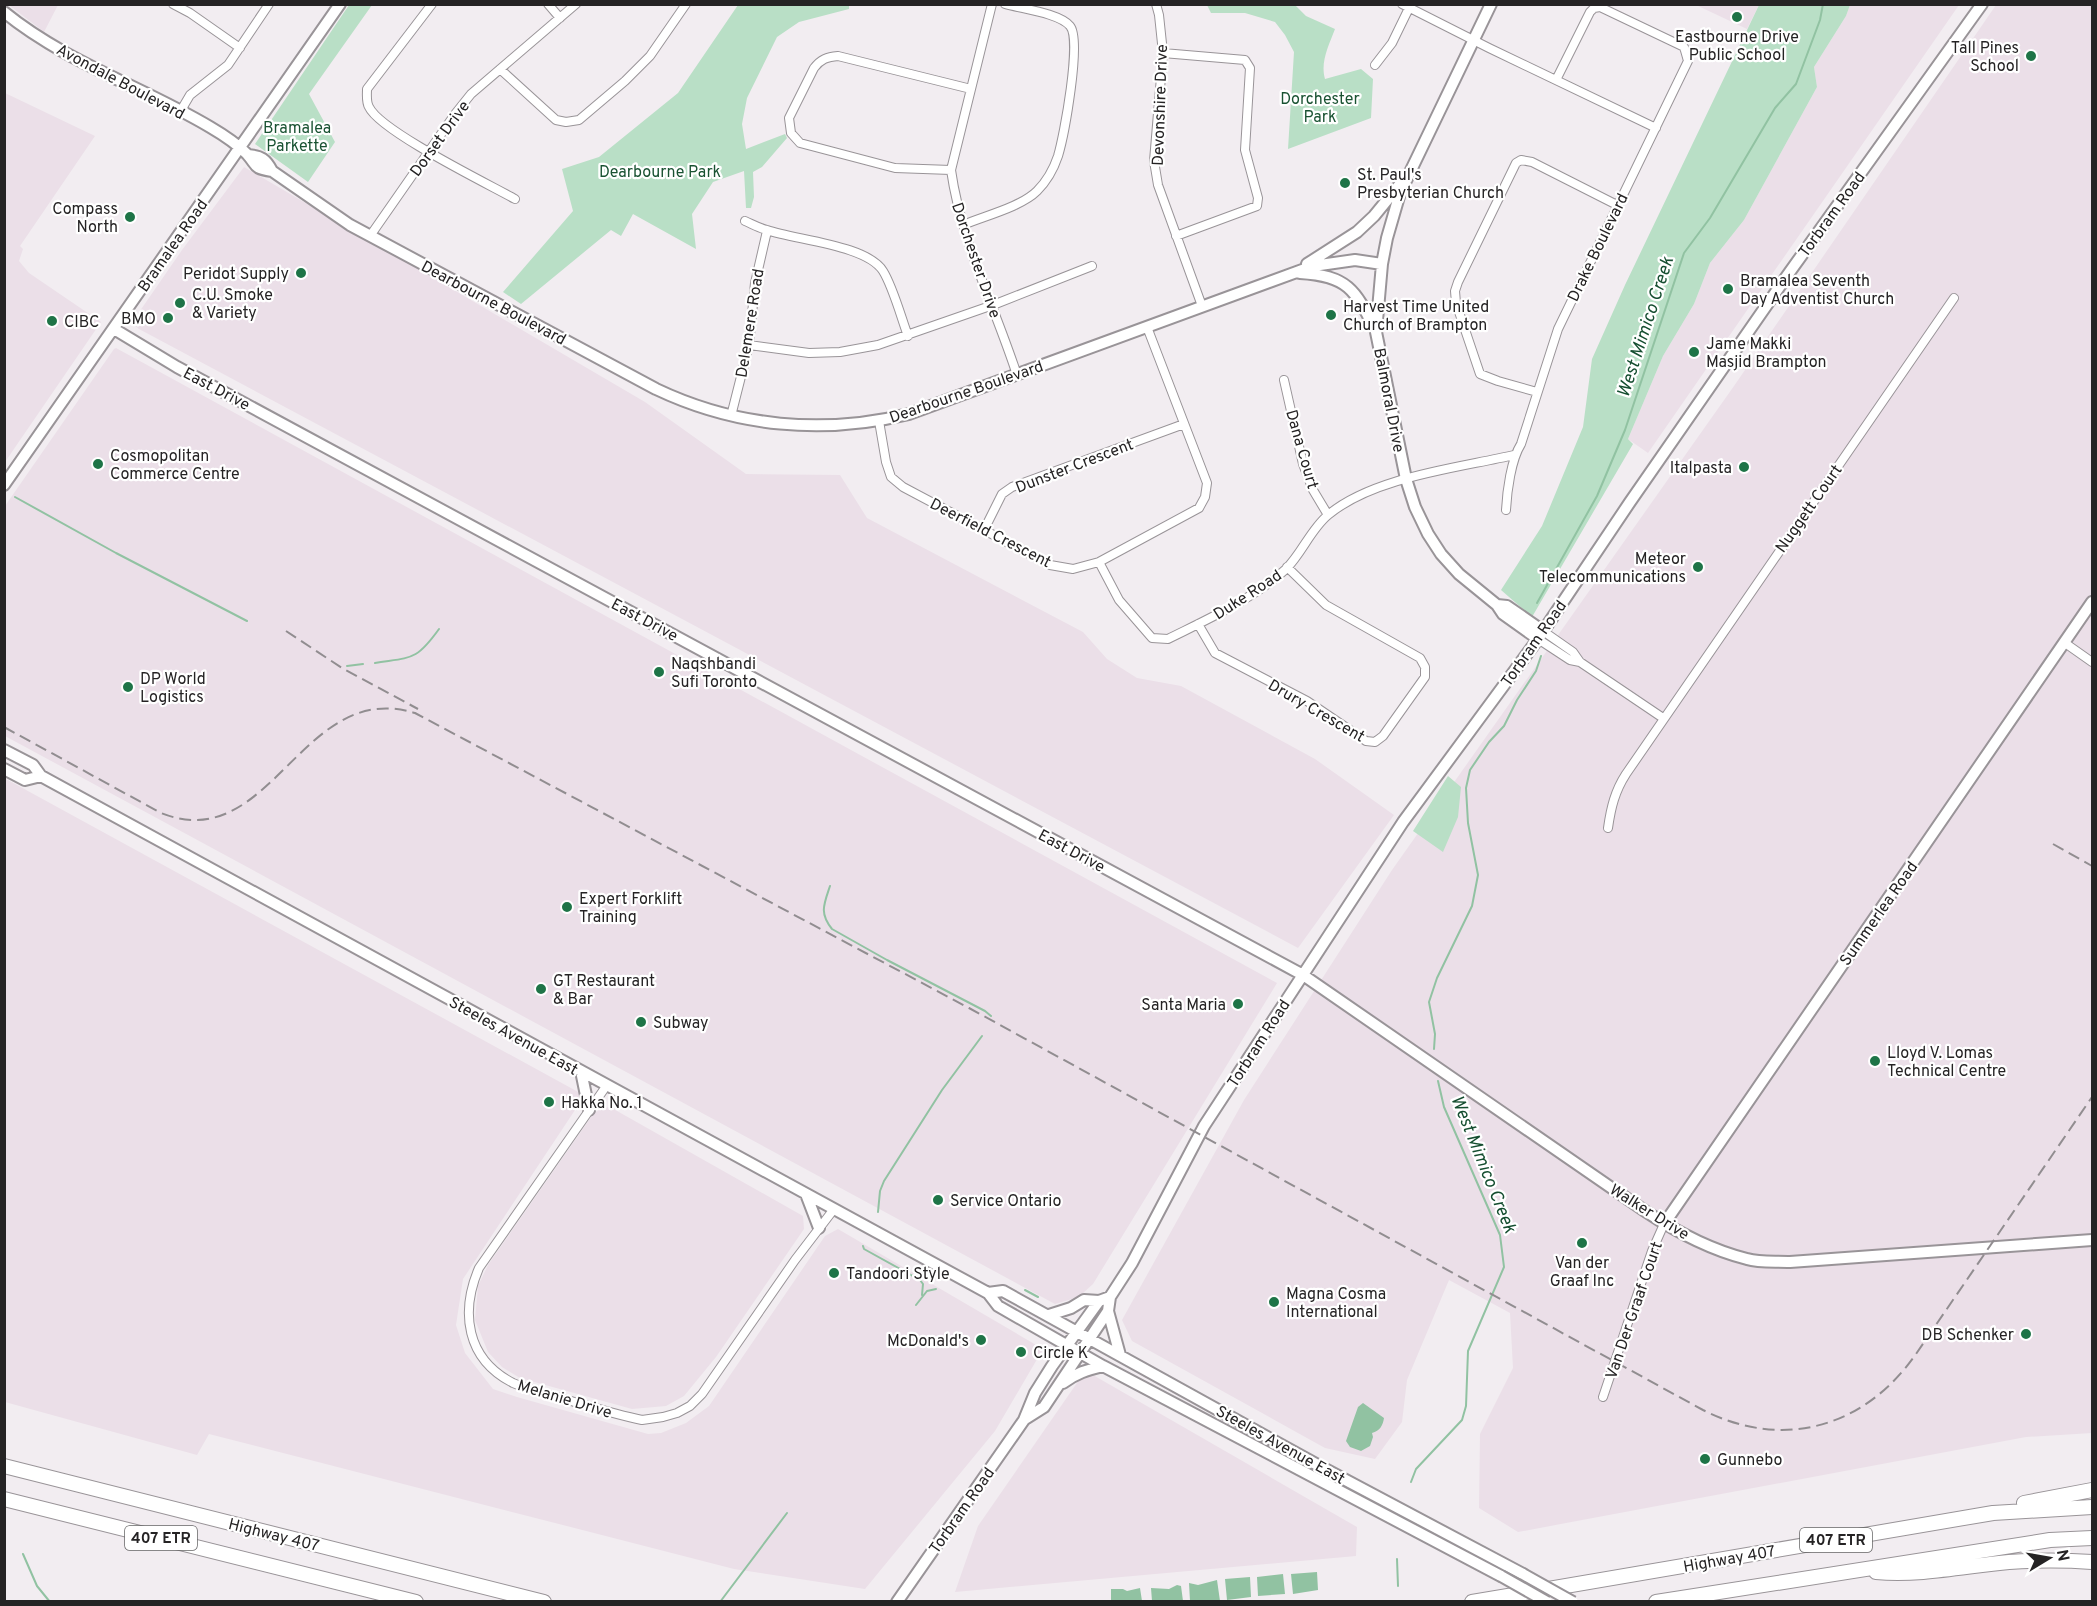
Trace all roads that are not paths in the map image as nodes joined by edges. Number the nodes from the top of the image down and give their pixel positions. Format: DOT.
graph roads {
  1 [pos="173,4"];
  2 [pos="269,4"];
  3 [pos="340,4"];
  4 [pos="432,4"];
  5 [pos="548,4"];
  6 [pos="576,4"];
  7 [pos="686,4"];
  8 [pos="992,4"];
  9 [pos="1005,4"];
  10 [pos="1156,4"];
  11 [pos="1491,4"];
  12 [pos="1982,4"];
  13 [pos="1407,6"];
  14 [pos="4,12"];
  15 [pos="560,18"];
  16 [pos="1473,41"];
  17 [pos="240,48"];
  18 [pos="1163,52"];
  19 [pos="1375,65"];
  20 [pos="500,69"];
  21 [pos="1556,80"];
  22 [pos="971,89"];
  23 [pos="180,112"];
  24 [pos="1656,128"];
  25 [pos="244,152"];
  26 [pos="429,152"];
  27 [pos="951,170"];
  28 [pos="1410,171"];
  29 [pos="515,199"];
  30 [pos="1617,205"];
  31 [pos="745,221"];
  32 [pos="963,225"];
  33 [pos="767,231"];
  34 [pos="370,236"];
  35 [pos="1176,236"];
  36 [pos="1382,264"];
  37 [pos="1092,266"];
  38 [pos="1294,272"];
  39 [pos="1954,298"];
  40 [pos="993,305"];
  41 [pos="1202,306"];
  42 [pos="1148,327"];
  43 [pos="114,329"];
  44 [pos="1376,332"];
  45 [pos="908,336"];
  46 [pos="749,345"];
  47 [pos="1017,375"];
  48 [pos="1284,380"];
  49 [pos="1537,392"];
  50 [pos="731,416"];
  51 [pos="879,420"];
  52 [pos="1184,424"];
  53 [pos="1514,455"];
  54 [pos="1406,479"];
  55 [pos="4,485"];
  56 [pos="1506,510"];
  57 [pos="1328,515"];
  58 [pos="984,530"];
  59 [pos="1099,561"];
  60 [pos="1287,567"];
  61 [pos="2092,602"];
  62 [pos="1198,624"];
  63 [pos="1540,635"];
  64 [pos="2065,643"];
  65 [pos="2092,662"];
  66 [pos="1663,718"];
  67 [pos="4,750"];
  68 [pos="4,769"];
  69 [pos="41,776"];
  70 [pos="1608,828"];
  71 [pos="1303,975"];
  72 [pos="581,1071"];
  73 [pos="607,1085"];
  74 [pos="589,1110"];
  75 [pos="806,1194"];
  76 [pos="834,1209"];
  77 [pos="1664,1224"];
  78 [pos="819,1228"];
  79 [pos="2092,1240"];
  80 [pos="988,1293"];
  81 [pos="1110,1297"];
  82 [pos="1099,1301"];
  83 [pos="1108,1311"];
  84 [pos="1049,1315"];
  85 [pos="1077,1331"];
  86 [pos="1090,1338"];
  87 [pos="1067,1345"];
  88 [pos="1080,1353"];
  89 [pos="1120,1355"];
  90 [pos="1103,1366"];
  91 [pos="1056,1389"];
  92 [pos="1602,1397"];
  93 [pos="1025,1419"];
  94 [pos="4,1466"];
  95 [pos="2092,1490"];
  96 [pos="4,1499"];
  97 [pos="2092,1507"];
  98 [pos="1993,1513"];
  99 [pos="2092,1538"];
  100 [pos="2092,1562"];
  101 [pos="1856,1571"];
  102 [pos="416,1602"];
  103 [pos="544,1602"];
  104 [pos="897,1602"];
  105 [pos="1472,1602"];
  106 [pos="1547,1602"];
  107 [pos="1573,1602"];
  108 [pos="1656,1602"];
  1 -- 17 [label="street"];
  2 -- 17 [label="street"];
  3 -- 25 [label="street, Bramalea Road"];
  4 -- 26 [label="street"];
  5 -- 15 [label="street"];
  6 -- 15 [label="street, Dorset Drive"];
  7 -- 20 [label="street"];
  8 -- 22 [label="street, Dorchester Drive"];
  9 -- 32 [label="street"];
  10 -- 18 [label="street, Devonshire Drive"];
  11 -- 16 [label="street, Balmoral Drive"];
  12 -- 63 [label="street, Torbram Road"];
  13 -- 16 [label="street"];
  13 -- 19 [label="street"];
  14 -- 23 [label="street, Avondale Boulevard"];
  15 -- 20 [label="street, Dorset Drive"];
  16 -- 21 [label="street"];
  16 -- 28 [label="street, Balmoral Drive"];
  17 -- 23 [label="street"];
  18 -- 35 [label="street, Devonshire Drive"];
  18 -- 35 [label="street"];
  20 -- 26 [label="street, Dorset Drive"];
  21 -- 24 [label="street"];
  21 -- 24 [label="street, Drake Boulevard"];
  22 -- 27 [label="street, Dorchester Drive"];
  22 -- 27 [label="street"];
  23 -- 25 [label="street, Avondale Boulevard"];
  24 -- 30 [label="street, Drake Boulevard"];
  25 -- 34 [label="street, Dearbourne Boulevard"];
  25 -- 43 [label="street, Bramalea Road"];
  26 -- 29 [label="street"];
  26 -- 34 [label="street, Dorset Drive"];
  27 -- 32 [label="street, Dorchester Drive"];
  28 -- 36 [label="street, Balmoral Drive"];
  28 -- 38 [label="street"];
  30 -- 49 [label="street, Drake Boulevard"];
  30 -- 49 [label="street"];
  31 -- 33 [label="street"];
  32 -- 40 [label="street, Dorchester Drive"];
  33 -- 45 [label="street"];
  33 -- 46 [label="street, Delemere Road"];
  34 -- 50 [label="street, Dearbourne Boulevard"];
  35 -- 41 [label="street, Devonshire Drive"];
  36 -- 38 [label="street, Dearbourne Boulevard"];
  36 -- 44 [label="street, Balmoral Drive"];
  37 -- 40 [label="street"];
  38 -- 41 [label="street, Dearbourne Boulevard"];
  38 -- 44 [label="street"];
  39 -- 66 [label="street, Nuggett Court"];
  40 -- 45 [label="street"];
  40 -- 47 [label="street, Dorchester Drive"];
  41 -- 42 [label="street, Dearbourne Boulevard"];
  42 -- 47 [label="street, Dearbourne Boulevard"];
  42 -- 52 [label="street, Deerfield Crescent"];
  43 -- 55 [label="street, Bramalea Road"];
  43 -- 71 [label="street, East Drive"];
  44 -- 54 [label="street, Balmoral Drive"];
  45 -- 46 [label="street"];
  46 -- 50 [label="street, Delemere Road"];
  47 -- 51 [label="street, Dearbourne Boulevard"];
  48 -- 57 [label="street, Dana Court"];
  49 -- 53 [label="street, Drake Boulevard"];
  50 -- 51 [label="street, Dearbourne Boulevard"];
  51 -- 58 [label="street, Deerfield Crescent"];
  52 -- 58 [label="street, Dunster Crescent"];
  52 -- 59 [label="street, Deerfield Crescent"];
  53 -- 54 [label="street"];
  53 -- 56 [label="street, Drake Boulevard"];
  54 -- 57 [label="street, Duke Road"];
  54 -- 63 [label="street, Balmoral Drive"];
  57 -- 60 [label="street, Duke Road"];
  58 -- 59 [label="street, Deerfield Crescent"];
  59 -- 62 [label="street, Duke Road"];
  60 -- 62 [label="street, Duke Road"];
  60 -- 62 [label="street, Drury Crescent"];
  61 -- 64 [label="street, Summerlea Road"];
  63 -- 66 [label="street"];
  63 -- 71 [label="street, Torbram Road"];
  64 -- 65 [label="street"];
  64 -- 77 [label="street, Summerlea Road"];
  66 -- 70 [label="street, Nuggett Court"];
  67 -- 69 [label="street, Steeles Avenue East"];
  68 -- 69 [label="street, Steeles Avenue East"];
  69 -- 72 [label="street, Steeles Avenue East"];
  71 -- 77 [label="street, Walker Drive"];
  71 -- 81 [label="street, Torbram Road"];
  72 -- 73 [label="street, Steeles Avenue East"];
  72 -- 74 [label="street"];
  73 -- 74 [label="street, Melanie Drive"];
  73 -- 75 [label="street, Steeles Avenue East"];
  74 -- 78 [label="street, Melanie Drive"];
  75 -- 76 [label="street, Steeles Avenue East"];
  75 -- 78 [label="street"];
  76 -- 78 [label="street, Melanie Drive"];
  76 -- 80 [label="street, Steeles Avenue East"];
  77 -- 79 [label="street, Walker Drive"];
  77 -- 92 [label="street, Van Der Graaf Court"];
  80 -- 84 [label="street, Steeles Avenue East"];
  80 -- 87 [label="street, Steeles Avenue East"];
  81 -- 82 [label="street"];
  81 -- 83 [label="street, Torbram Road"];
  82 -- 84 [label="street"];
  82 -- 85 [label="street, Torbram Road"];
  83 -- 86 [label="street, Torbram Road"];
  83 -- 89 [label="street"];
  84 -- 85 [label="street, Steeles Avenue East"];
  85 -- 86 [label="street, Steeles Avenue East"];
  85 -- 87 [label="street, Torbram Road"];
  86 -- 88 [label="street, Torbram Road"];
  86 -- 89 [label="street, Steeles Avenue East"];
  87 -- 88 [label="street, Steeles Avenue East"];
  87 -- 93 [label="street, Torbram Road"];
  88 -- 90 [label="street, Steeles Avenue East"];
  88 -- 91 [label="street, Torbram Road"];
  89 -- 107 [label="street, Steeles Avenue East, bridge"];
  90 -- 91 [label="street"];
  90 -- 106 [label="street, Steeles Avenue East, bridge"];
  91 -- 93 [label="street, Torbram Road"];
  93 -- 104 [label="street, Torbram Road"];
  94 -- 103 [label="highway, Highway 407 / 407 ETR"];
  95 -- 98 [label="highway"];
  96 -- 102 [label="highway, Highway 407 / 407 ETR"];
  97 -- 98 [label="highway, Highway 407 / 407 ETR"];
  98 -- 105 [label="highway, Highway 407 / 407 ETR"];
  99 -- 101 [label="highway, Highway 407 / 407 ETR"];
  100 -- 101 [label="highway"];
  101 -- 108 [label="highway, Highway 407 / 407 ETR"];
}
